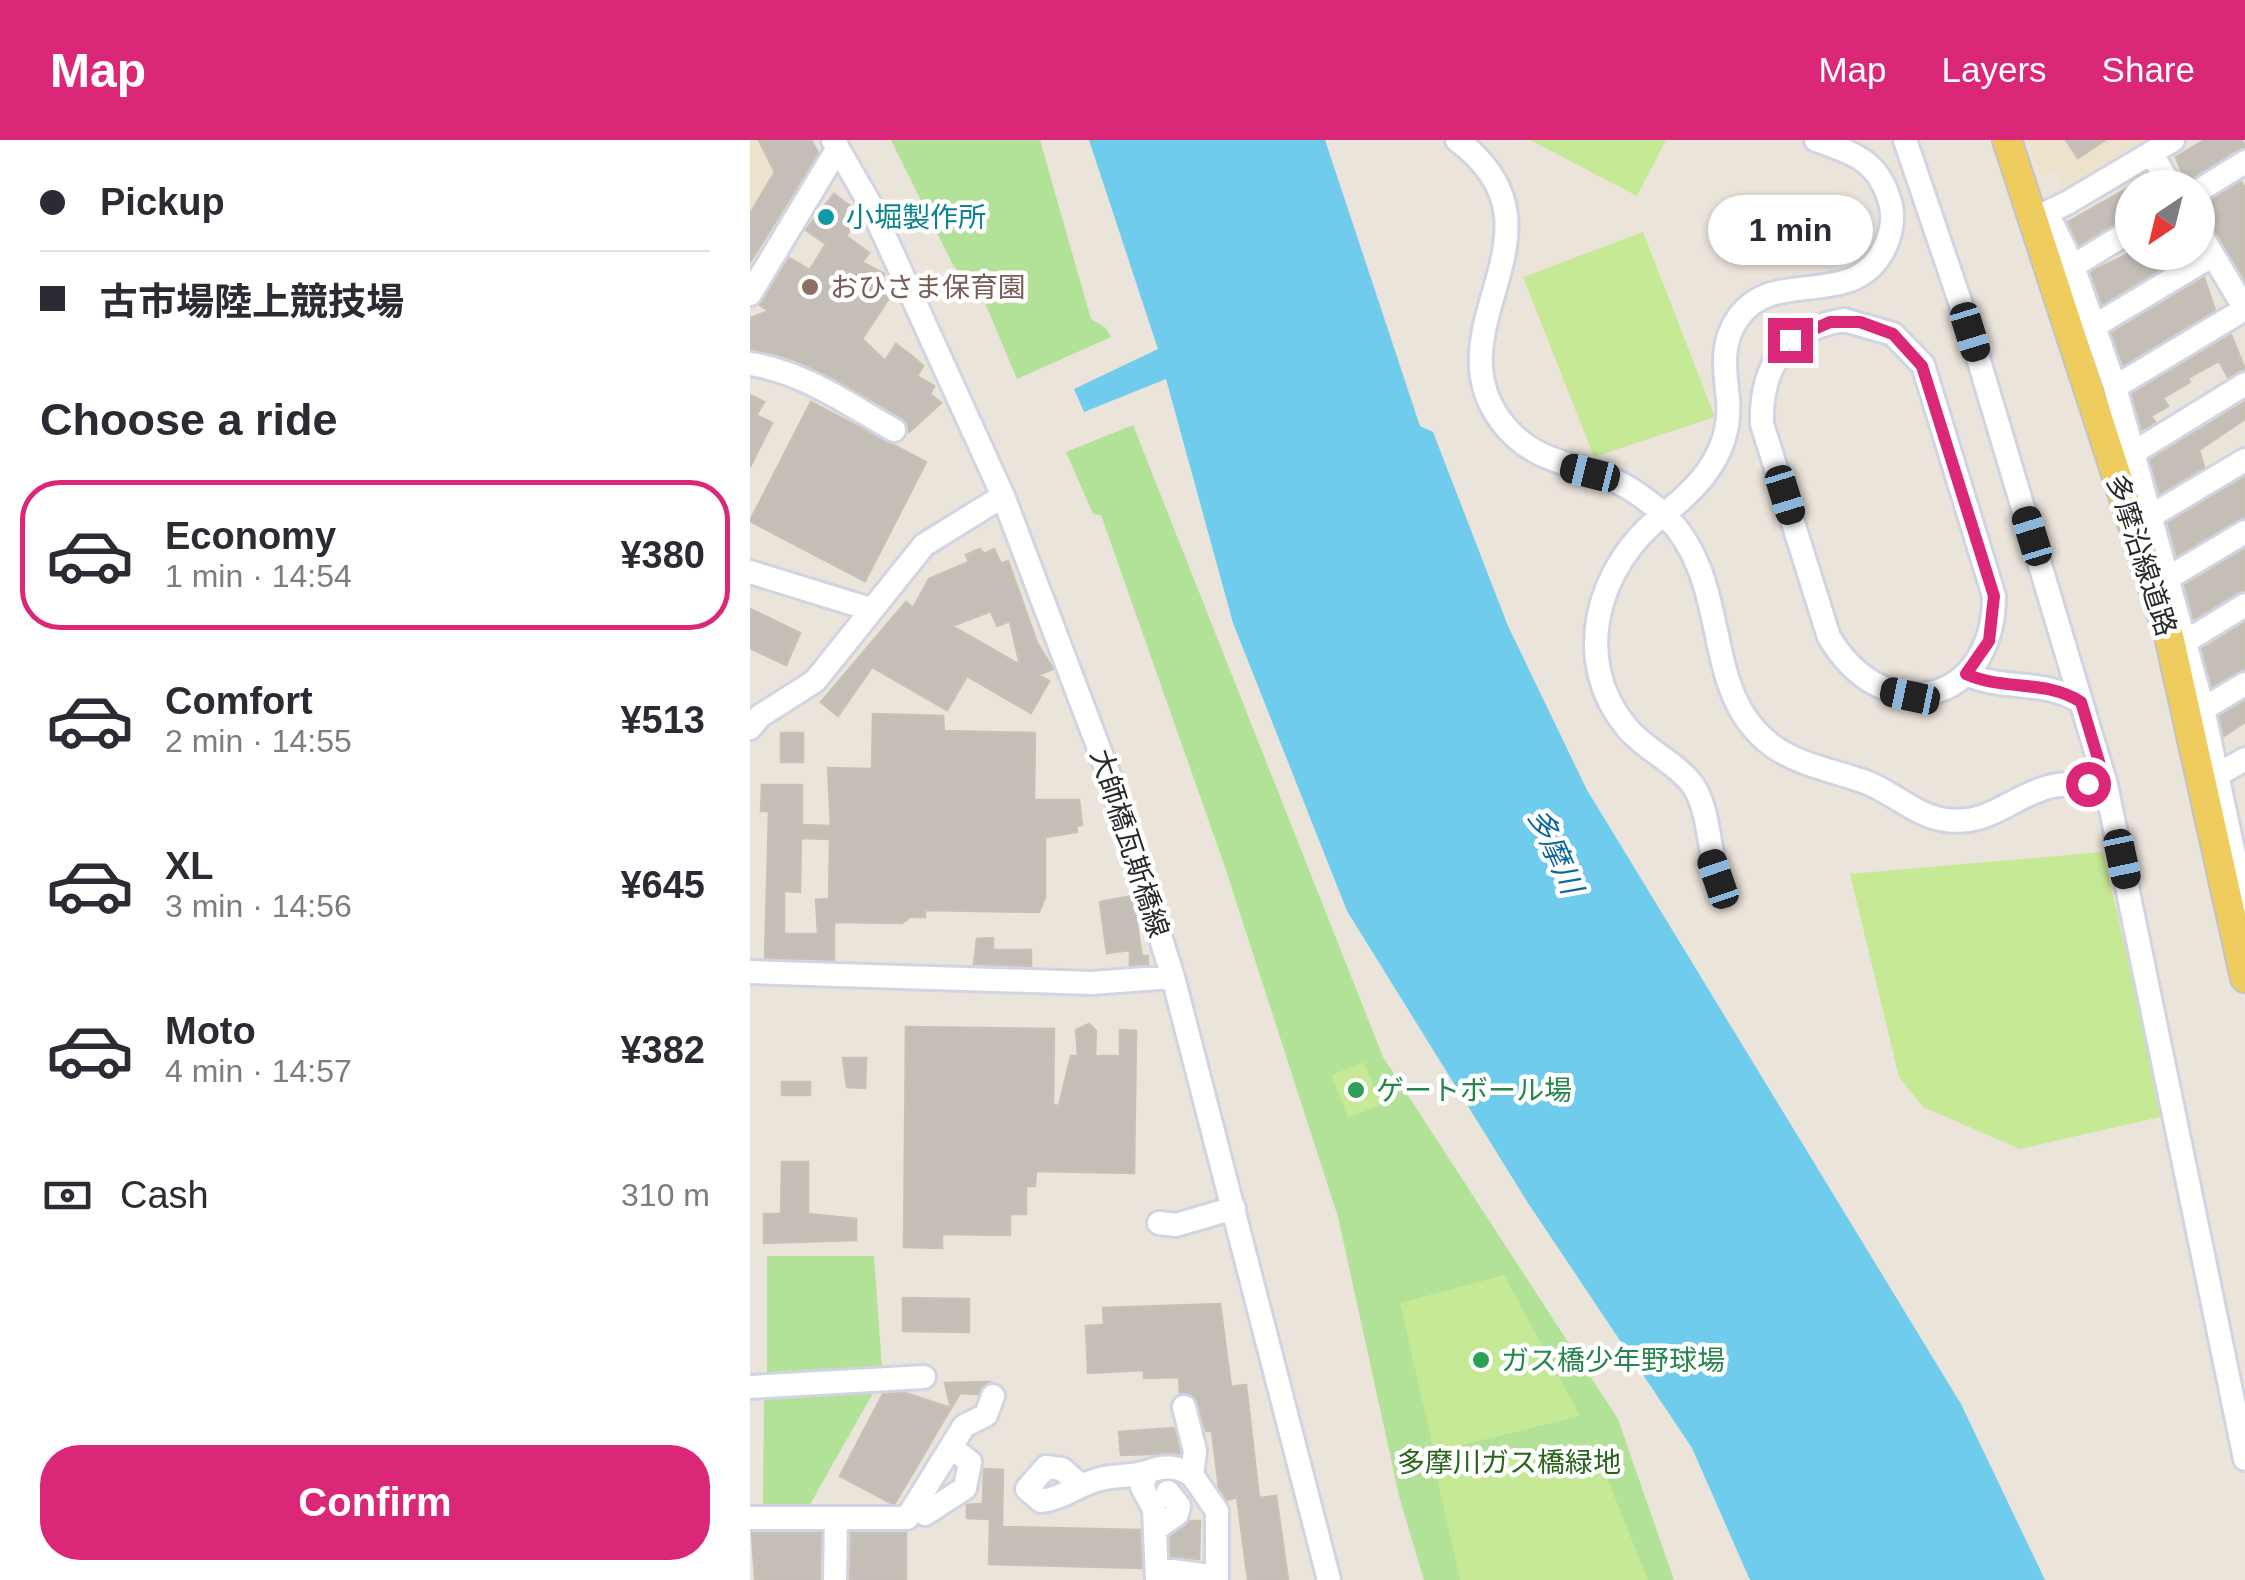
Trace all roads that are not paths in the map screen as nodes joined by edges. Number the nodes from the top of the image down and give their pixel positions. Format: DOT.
graph roads {
  1 [pos="1457,140"];
  2 [pos="1816,140"];
  3 [pos="1904,140"];
  4 [pos="2008,140"];
  5 [pos="2173,140"];
  6 [pos="835,144"];
  7 [pos="1861,146"];
  8 [pos="2151,153"];
  9 [pos="2243,167"];
  10 [pos="2161,170"];
  11 [pos="2215,182"];
  12 [pos="2041,215"];
  13 [pos="2115,241"];
  14 [pos="2215,259"];
  15 [pos="2074,266"];
  16 [pos="2189,270"];
  17 [pos="750,294"];
  18 [pos="2245,309"];
  19 [pos="2096,325"];
  20 [pos="750,364"];
  21 [pos="2245,384"];
  22 [pos="2115,387"];
  23 [pos="894,430"];
  24 [pos="2133,453"];
  25 [pos="2245,460"];
  26 [pos="1003,496"];
  27 [pos="1664,514"];
  28 [pos="2151,516"];
  29 [pos="2245,532"];
  30 [pos="750,572"];
  31 [pos="2168,578"];
  32 [pos="2245,606"];
  33 [pos="870,609"];
  34 [pos="2184,642"];
  35 [pos="1966,674"];
  36 [pos="2245,684"];
  37 [pos="2081,702"];
  38 [pos="2204,709"];
  39 [pos="750,728"];
  40 [pos="2245,759"];
  41 [pos="2219,774"];
  42 [pos="2106,785"];
  43 [pos="2236,814"];
  44 [pos="1718,879"];
  45 [pos="2245,906"];
  46 [pos="750,972"];
  47 [pos="1172,977"];
  48 [pos="2245,978"];
  49 [pos="1234,1208"];
  50 [pos="1159,1224"];
  51 [pos="924,1377"];
  52 [pos="750,1387"];
  53 [pos="993,1396"];
  54 [pos="1184,1408"];
  55 [pos="952,1448"];
  56 [pos="2245,1459"];
  57 [pos="1186,1471"];
  58 [pos="1148,1472"];
  59 [pos="1080,1485"];
  60 [pos="1170,1509"];
  61 [pos="925,1514"];
  62 [pos="750,1518"];
  63 [pos="836,1518"];
  64 [pos="1158,1575"];
  65 [pos="1217,1578"];
  66 [pos="835,1580"];
  67 [pos="1329,1580"];
  1 -- 27 [label="street"];
  2 -- 7 [label="street"];
  3 -- 37 [label="street"];
  4 -- 12 [label="main road, 多摩沿線道路"];
  5 -- 8 [label="street"];
  6 -- 17 [label="street"];
  6 -- 26 [label="street, 大師橋瓦斯橋線"];
  7 -- 27 [label="street"];
  8 -- 10 [label="street"];
  8 -- 12 [label="street"];
  9 -- 11 [label="street"];
  12 -- 15 [label="street"];
  12 -- 48 [label="main road, 多摩沿線道路"];
  13 -- 15 [label="street"];
  14 -- 18 [label="street"];
  15 -- 19 [label="street"];
  16 -- 19 [label="street"];
  18 -- 22 [label="street"];
  19 -- 22 [label="street"];
  20 -- 23 [label="street"];
  21 -- 24 [label="street"];
  22 -- 24 [label="street"];
  24 -- 28 [label="street"];
  25 -- 28 [label="street"];
  26 -- 33 [label="street"];
  26 -- 47 [label="street, 大師橋瓦斯橋線"];
  27 -- 42 [label="street"];
  27 -- 44 [label="street"];
  28 -- 31 [label="street"];
  29 -- 31 [label="street"];
  30 -- 33 [label="street"];
  31 -- 34 [label="street"];
  32 -- 34 [label="street"];
  33 -- 39 [label="street"];
  34 -- 38 [label="street"];
  35 -- 35 [label="street"];
  35 -- 37 [label="street"];
  36 -- 38 [label="street"];
  37 -- 42 [label="street"];
  38 -- 41 [label="street"];
  40 -- 41 [label="street"];
  41 -- 43 [label="street"];
  42 -- 56 [label="street"];
  43 -- 45 [label="street"];
  46 -- 47 [label="street"];
  47 -- 49 [label="street, 大師橋瓦斯橋線"];
  49 -- 50 [label="street"];
  49 -- 67 [label="street, 大師橋瓦斯橋線"];
  51 -- 52 [label="street"];
  53 -- 55 [label="street"];
  54 -- 57 [label="street"];
  55 -- 61 [label="street"];
  55 -- 63 [label="street"];
  57 -- 58 [label="street"];
  57 -- 60 [label="street"];
  57 -- 65 [label="street"];
  58 -- 59 [label="street"];
  58 -- 60 [label="street"];
  60 -- 64 [label="street"];
  62 -- 63 [label="street"];
  63 -- 66 [label="street"];
  64 -- 65 [label="street"];
}
